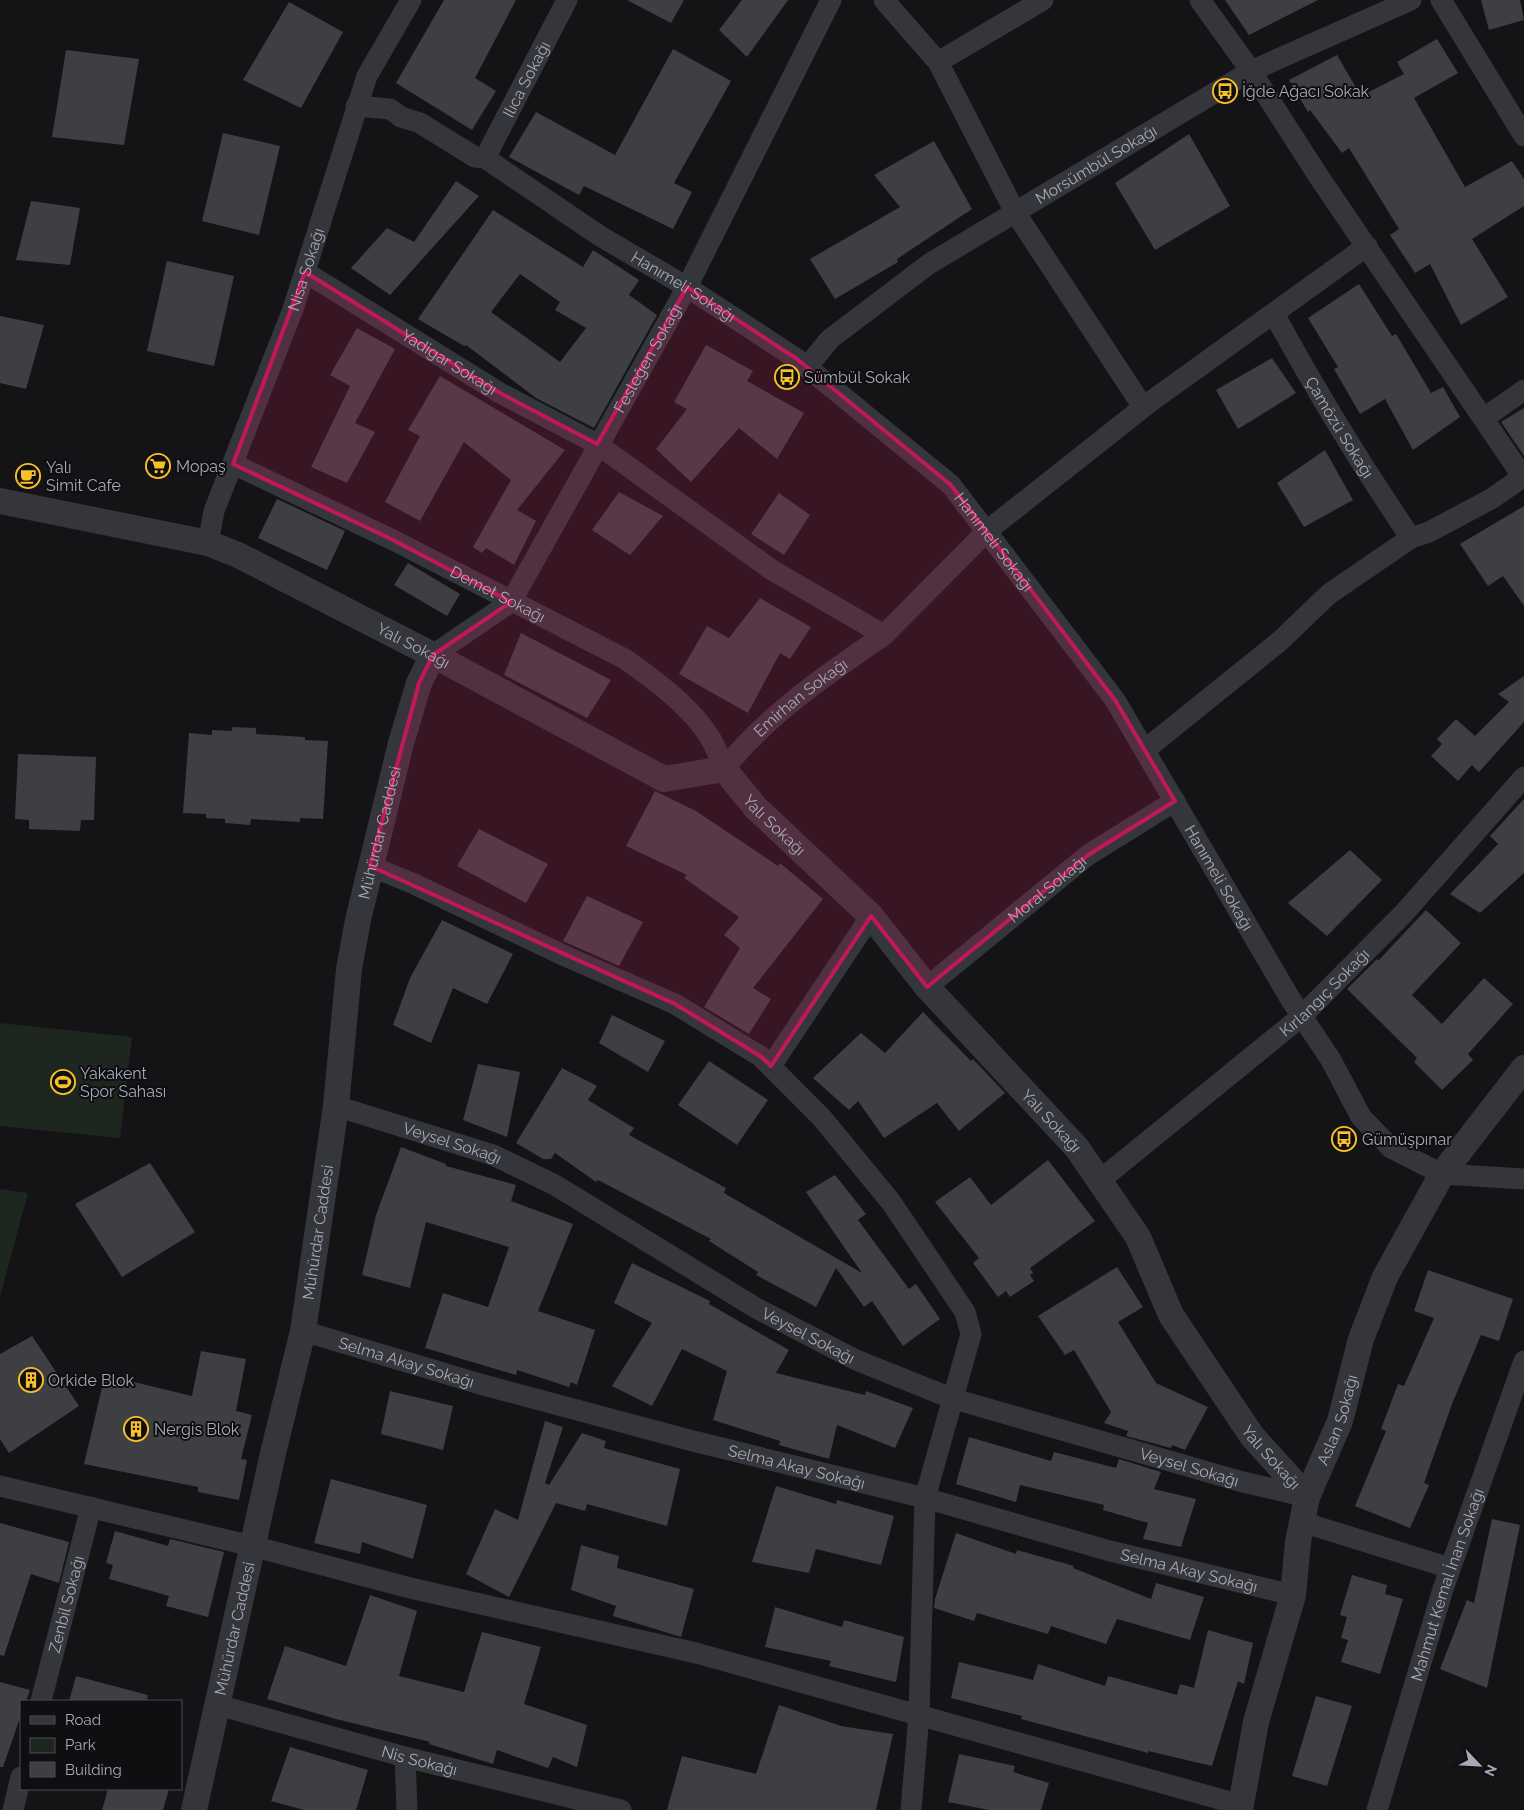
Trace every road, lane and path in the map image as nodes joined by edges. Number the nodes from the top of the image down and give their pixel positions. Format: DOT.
graph roads {
  1 [pos="411,0"];
  2 [pos="567,0"];
  3 [pos="831,0"];
  4 [pos="884,0"];
  5 [pos="1043,0"];
  6 [pos="1200,0"];
  7 [pos="1411,0"];
  8 [pos="1441,0"];
  9 [pos="938,62"];
  10 [pos="1252,71"];
  11 [pos="356,106"];
  12 [pos="1524,136"];
  13 [pos="485,158"];
  14 [pos="1015,212"];
  15 [pos="1367,246"];
  16 [pos="305,272"];
  17 [pos="687,288"];
  18 [pos="1274,314"];
  19 [pos="807,368"];
  20 [pos="1524,390"];
  21 [pos="1143,407"];
  22 [pos="1484,418"];
  23 [pos="597,444"];
  24 [pos="232,464"];
  25 [pos="1523,478"];
  26 [pos="0,501"];
  27 [pos="987,531"];
  28 [pos="1411,538"];
  29 [pos="208,543"];
  30 [pos="511,602"];
  31 [pos="884,635"];
  32 [pos="433,655"];
  33 [pos="1146,750"];
  34 [pos="724,770"];
  35 [pos="1524,777"];
  36 [pos="1174,801"];
  37 [pos="370,866"];
  38 [pos="871,916"];
  39 [pos="926,987"];
  40 [pos="1302,1016"];
  41 [pos="771,1066"];
  42 [pos="1524,1068"];
  43 [pos="336,1106"];
  44 [pos="1442,1174"];
  45 [pos="1524,1179"];
  46 [pos="1099,1181"];
  47 [pos="303,1331"];
  48 [pos="1524,1361"];
  49 [pos="951,1398"];
  50 [pos="0,1486"];
  51 [pos="925,1498"];
  52 [pos="91,1506"];
  53 [pos="1305,1510"];
  54 [pos="252,1546"];
  55 [pos="1450,1568"];
  56 [pos="1292,1595"];
  57 [pos="41,1700"];
  58 [pos="218,1705"];
  59 [pos="919,1716"];
  60 [pos="405,1757"];
  61 [pos="20,1781"];
  62 [pos="574,1804"];
  63 [pos="1240,1807"];
  64 [pos="13,1810"];
  65 [pos="194,1810"];
  66 [pos="407,1810"];
  67 [pos="621,1810"];
  68 [pos="911,1810"];
  69 [pos="1377,1810"];
  1 -- 11 [label="street, Nisa Sokağı"];
  2 -- 13 [label="street, Ilıca Sokağı"];
  3 -- 17 [label="street, Fesleğen Sokağı"];
  4 -- 9 [label="street"];
  5 -- 9 [label="street"];
  6 -- 10 [label="street"];
  7 -- 10 [label="street, Morsümbül Sokağı"];
  8 -- 12 [label="street"];
  9 -- 14 [label="street"];
  10 -- 14 [label="street, Morsümbül Sokağı"];
  10 -- 15 [label="street"];
  11 -- 13 [label="street, Hanımeli Sokağı"];
  11 -- 16 [label="street, Nisa Sokağı"];
  13 -- 17 [label="street, Hanımeli Sokağı"];
  14 -- 19 [label="street, Morsümbül Sokağı"];
  14 -- 21 [label="street"];
  15 -- 18 [label="street, Emirhan Sokağı"];
  15 -- 22 [label="street"];
  16 -- 23 [label="street, Yadigar Sokağı"];
  16 -- 24 [label="street, Nisa Sokağı"];
  17 -- 19 [label="street, Hanımeli Sokağı"];
  17 -- 23 [label="street, Fesleğen Sokağı"];
  18 -- 21 [label="street, Emirhan Sokağı"];
  18 -- 28 [label="street, Çamözü Sokağı"];
  19 -- 27 [label="street, Hanımeli Sokağı"];
  20 -- 22 [label="street"];
  21 -- 27 [label="street, Emirhan Sokağı"];
  22 -- 25 [label="street"];
  23 -- 30 [label="street, Fesleğen Sokağı"];
  23 -- 31 [label="street, Yadigar Sokağı"];
  24 -- 29 [label="street, Nisa Sokağı"];
  24 -- 30 [label="street, Demet Sokağı"];
  25 -- 28 [label="street"];
  26 -- 29 [label="street, Yalı Sokağı"];
  27 -- 31 [label="street, Emirhan Sokağı"];
  27 -- 33 [label="street, Hanımeli Sokağı"];
  28 -- 33 [label="street"];
  29 -- 32 [label="street, Yalı Sokağı"];
  30 -- 32 [label="street, Fesleğen Sokağı"];
  30 -- 34 [label="street, Demet Sokağı"];
  31 -- 34 [label="street, Emirhan Sokağı"];
  32 -- 34 [label="street, Yalı Sokağı"];
  32 -- 37 [label="street, Mühürdar Caddesi"];
  33 -- 36 [label="street, Hanımeli Sokağı"];
  34 -- 38 [label="street, Yalı Sokağı"];
  35 -- 40 [label="street, Kırlangıç Sokağı"];
  36 -- 39 [label="street, Moral Sokağı"];
  36 -- 40 [label="street, Hanımeli Sokağı"];
  37 -- 41 [label="street"];
  37 -- 43 [label="street, Mühürdar Caddesi"];
  38 -- 39 [label="street, Yalı Sokağı"];
  38 -- 41 [label="street"];
  39 -- 46 [label="street, Yalı Sokağı"];
  40 -- 44 [label="street, Hanımeli Sokağı"];
  40 -- 46 [label="street, Kırlangıç Sokağı"];
  41 -- 49 [label="street"];
  42 -- 44 [label="street, Aslan Sokağı"];
  43 -- 47 [label="street, Mühürdar Caddesi"];
  43 -- 49 [label="street, Veysel Sokağı"];
  44 -- 45 [label="street"];
  44 -- 53 [label="street, Aslan Sokağı"];
  46 -- 53 [label="street, Yalı Sokağı"];
  47 -- 51 [label="street, Selma Akay Sokağı"];
  47 -- 54 [label="street, Mühürdar Caddesi"];
  48 -- 55 [label="street, Mahmut Kemal İnan Sokağı"];
  49 -- 51 [label="street"];
  49 -- 53 [label="street, Veysel Sokağı"];
  50 -- 52 [label="street"];
  51 -- 56 [label="street, Selma Akay Sokağı"];
  51 -- 59 [label="street"];
  52 -- 54 [label="street"];
  52 -- 57 [label="street, Zenbil Sokağı"];
  53 -- 55 [label="street, Veysel Sokağı"];
  53 -- 56 [label="street, Aslan Sokağı"];
  54 -- 58 [label="street, Mühürdar Caddesi"];
  54 -- 59 [label="street"];
  55 -- 69 [label="street, Mahmut Kemal İnan Sokağı"];
  56 -- 63 [label="street, Aslan Sokağı"];
  58 -- 60 [label="street, Nis Sokağı"];
  58 -- 65 [label="street, Mühürdar Caddesi"];
  59 -- 63 [label="street"];
  59 -- 68 [label="street"];
  60 -- 62 [label="street, Nis Sokağı"];
  60 -- 66 [label="street"];
  61 -- 64 [label="street"];
  62 -- 67 [label="street, Nis Sokağı"];
}
